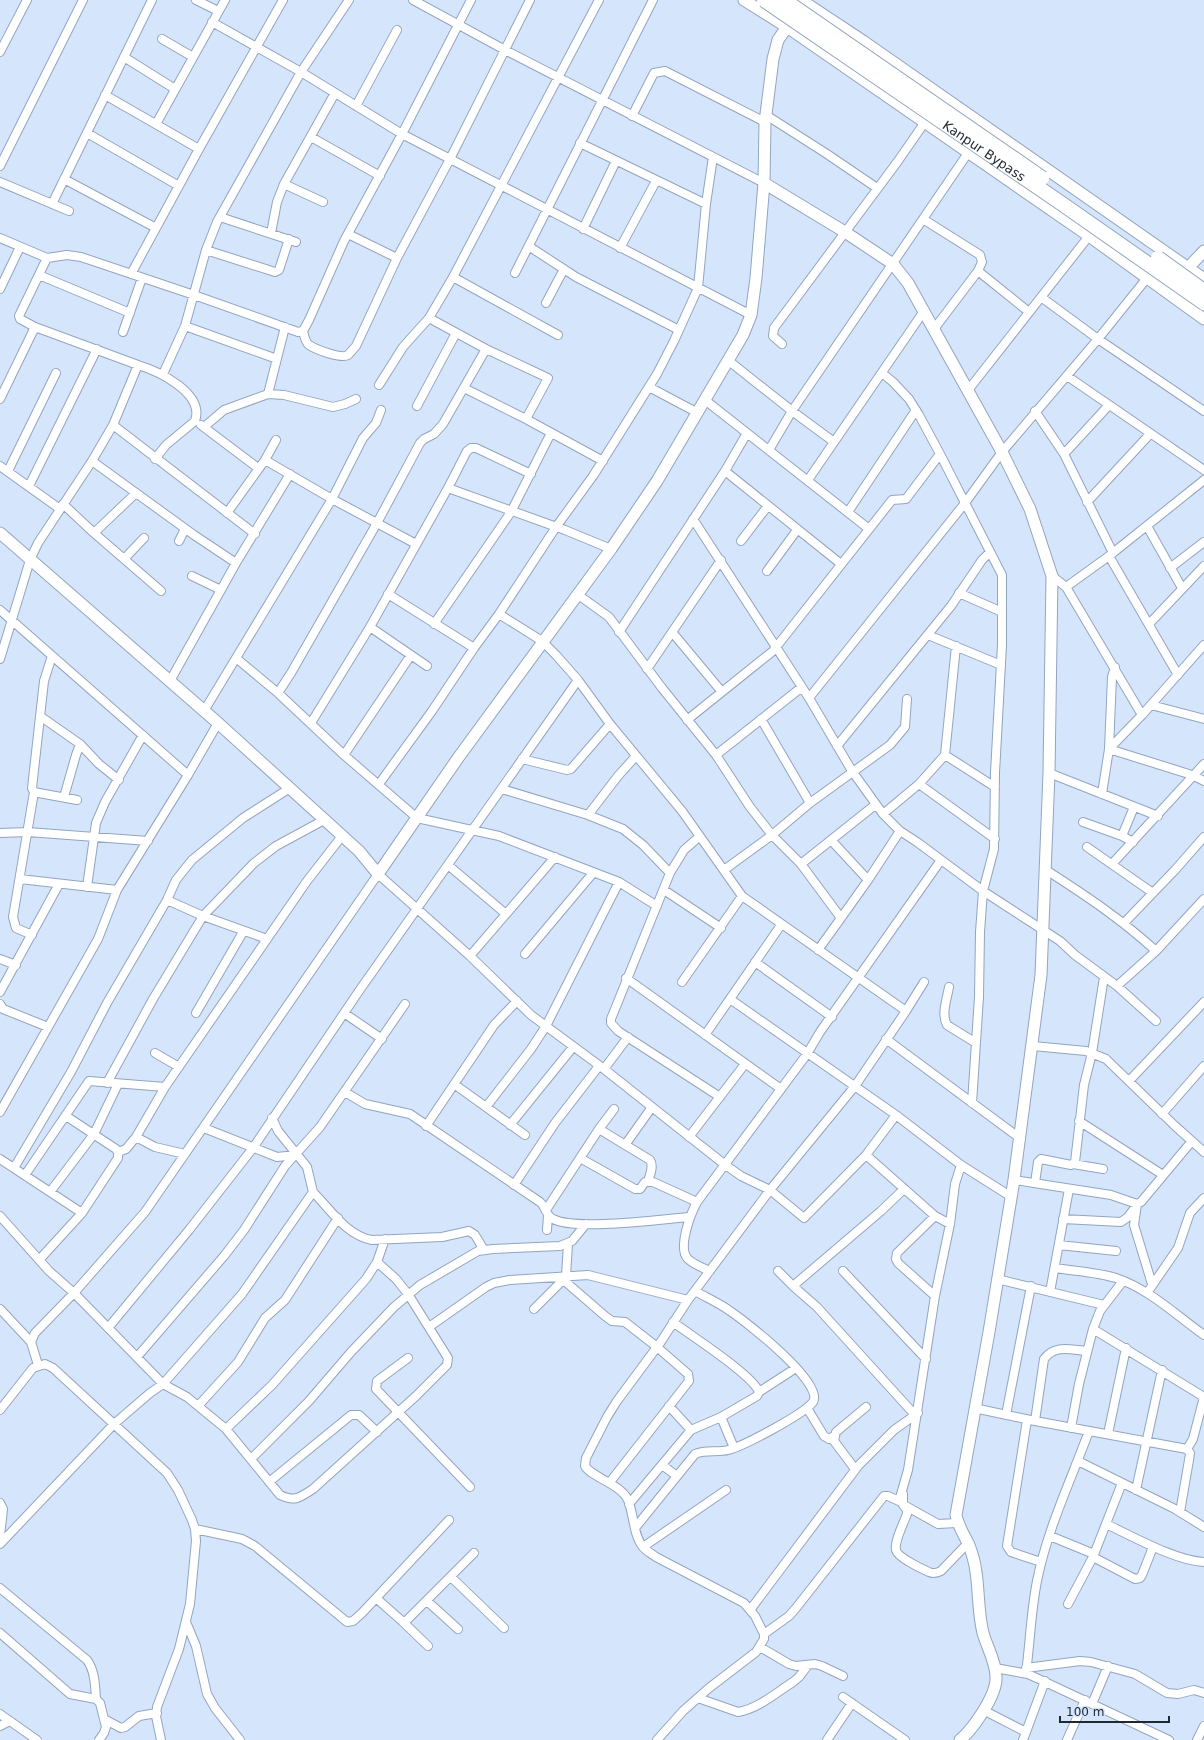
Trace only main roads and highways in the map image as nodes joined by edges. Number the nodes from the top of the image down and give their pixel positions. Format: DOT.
graph roads {
  1 [pos="764,0"];
  2 [pos="784,0"];
  3 [pos="1204,291"];
  4 [pos="1204,303"];
  1 -- 4 [label="highway, Kanpur Bypass, bridge"];
  2 -- 3 [label="highway, Kanpur Bypass, bridge"];
}
